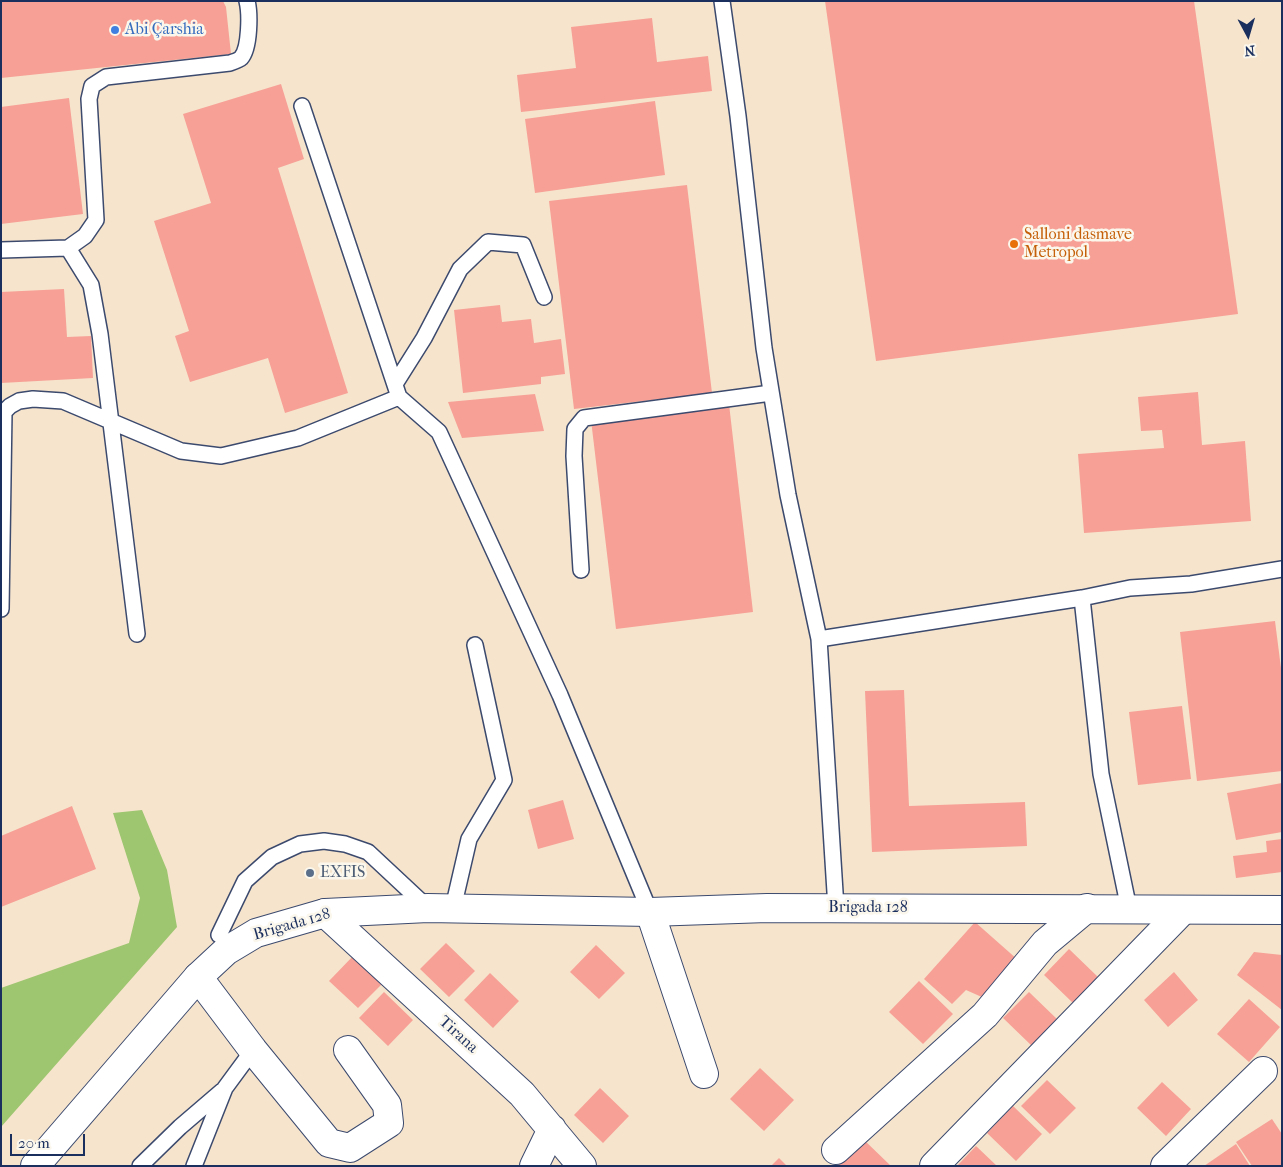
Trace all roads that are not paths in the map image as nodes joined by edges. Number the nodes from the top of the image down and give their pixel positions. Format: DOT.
graph roads {
  1 [pos="247,1"];
  2 [pos="722,1"];
  3 [pos="302,106"];
  4 [pos="68,248"];
  5 [pos="1,250"];
  6 [pos="544,297"];
  7 [pos="397,390"];
  8 [pos="771,393"];
  9 [pos="111,423"];
  10 [pos="1282,569"];
  11 [pos="581,570"];
  12 [pos="1082,598"];
  13 [pos="1,609"];
  14 [pos="137,634"];
  15 [pos="819,639"];
  16 [pos="475,645"];
  17 [pos="440,908"];
  18 [pos="836,908"];
  19 [pos="1087,908"];
  20 [pos="1129,909"];
  21 [pos="1183,910"];
  22 [pos="1282,910"];
  23 [pos="650,912"];
  24 [pos="325,913"];
  25 [pos="219,935"];
  26 [pos="198,977"];
  27 [pos="252,1050"];
  28 [pos="348,1050"];
  29 [pos="1263,1070"];
  30 [pos="704,1074"];
  31 [pos="226,1088"];
  32 [pos="552,1129"];
  33 [pos="836,1150"];
  34 [pos="35,1166"];
  35 [pos="140,1166"];
  36 [pos="194,1166"];
  37 [pos="534,1166"];
  38 [pos="582,1166"];
  39 [pos="934,1166"];
  40 [pos="1165,1166"];
  1 -- 4 [label="lane"];
  2 -- 8 [label="lane"];
  3 -- 7 [label="lane"];
  4 -- 5 [label="lane"];
  4 -- 9 [label="lane"];
  6 -- 7 [label="lane"];
  7 -- 9 [label="lane"];
  7 -- 23 [label="lane"];
  8 -- 11 [label="lane"];
  8 -- 15 [label="lane"];
  9 -- 13 [label="lane"];
  9 -- 14 [label="lane"];
  10 -- 12 [label="lane"];
  12 -- 15 [label="lane"];
  12 -- 20 [label="lane"];
  15 -- 18 [label="lane"];
  16 -- 17 [label="lane"];
  17 -- 23 [label="street, Brigada 128"];
  17 -- 24 [label="street, Brigada 128"];
  17 -- 25 [label="lane"];
  18 -- 19 [label="street, Brigada 128"];
  18 -- 23 [label="street, Brigada 128"];
  19 -- 20 [label="street, Brigada 128"];
  19 -- 33 [label="street"];
  20 -- 21 [label="street, Brigada 128"];
  21 -- 22 [label="street, Brigada 128"];
  21 -- 39 [label="street"];
  23 -- 30 [label="street"];
  24 -- 26 [label="street, Brigada 128"];
  24 -- 32 [label="street, Tirana"];
  26 -- 27 [label="street"];
  26 -- 34 [label="street, Brigada 128"];
  27 -- 28 [label="street"];
  27 -- 31 [label="lane"];
  29 -- 40 [label="street"];
  31 -- 35 [label="lane"];
  31 -- 36 [label="lane"];
  32 -- 37 [label="street"];
  32 -- 38 [label="street, Tirana"];
}
